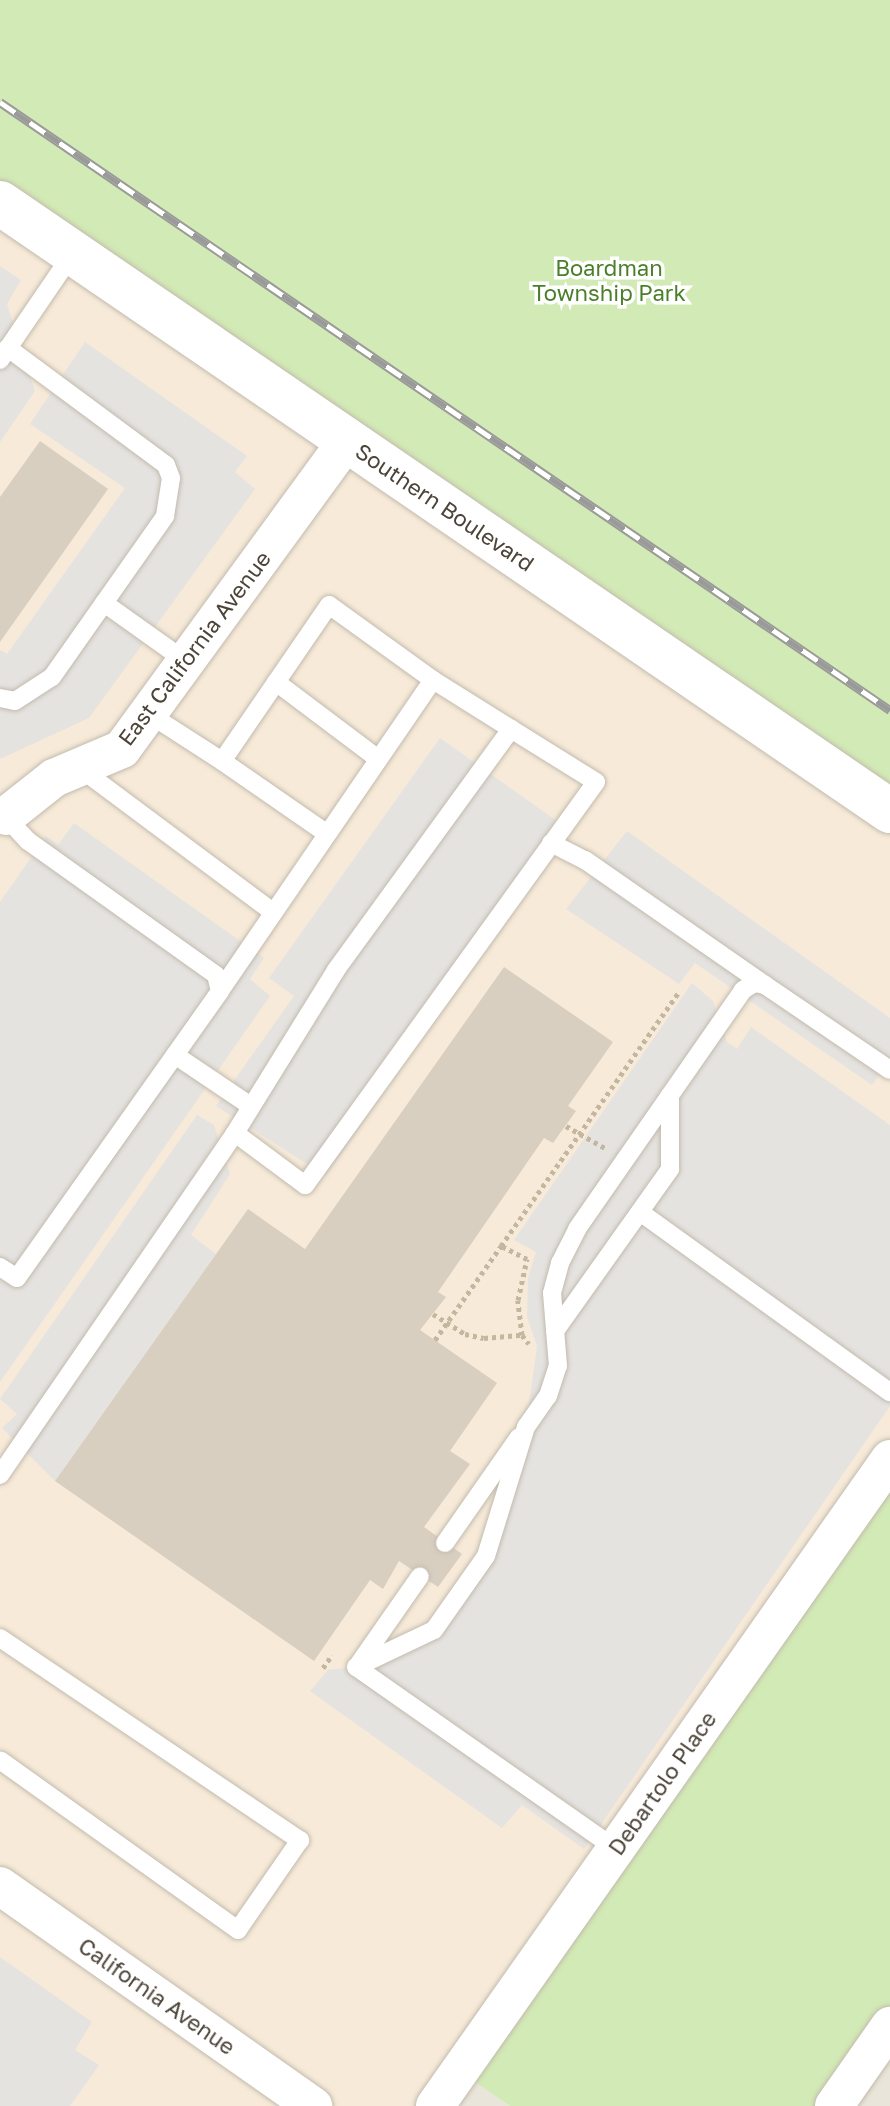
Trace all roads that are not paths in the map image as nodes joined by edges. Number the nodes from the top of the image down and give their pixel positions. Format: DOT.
graph roads {
  1 [pos="0,203"];
  2 [pos="73,253"];
  3 [pos="6,342"];
  4 [pos="347,440"];
  5 [pos="104,603"];
  6 [pos="187,662"];
  7 [pos="433,680"];
  8 [pos="276,682"];
  9 [pos="0,698"];
  10 [pos="149,714"];
  11 [pos="511,729"];
  12 [pos="378,759"];
  13 [pos="222,761"];
  14 [pos="81,769"];
  15 [pos="890,811"];
  16 [pos="2,817"];
  17 [pos="326,833"];
  18 [pos="551,843"];
  19 [pos="273,912"];
  20 [pos="765,985"];
  21 [pos="220,991"];
  22 [pos="175,1055"];
  23 [pos="890,1070"];
  24 [pos="670,1095"];
  25 [pos="249,1105"];
  26 [pos="235,1133"];
  27 [pos="640,1212"];
  28 [pos="0,1267"];
  29 [pos="555,1331"];
  30 [pos="890,1392"];
  31 [pos="526,1427"];
  32 [pos="890,1459"];
  33 [pos="0,1475"];
  34 [pos="445,1543"];
  35 [pos="420,1576"];
  36 [pos="0,1638"];
  37 [pos="356,1667"];
  38 [pos="0,1760"];
  39 [pos="616,1849"];
  40 [pos="0,1886"];
  41 [pos="890,2026"];
  42 [pos="313,2106"];
  43 [pos="435,2106"];
  44 [pos="834,2106"];
  1 -- 2 [label="street, Southern Boulevard"];
  2 -- 3 [label="lane"];
  2 -- 4 [label="street, Southern Boulevard"];
  3 -- 5 [label="lane"];
  4 -- 6 [label="street, East California Avenue"];
  4 -- 15 [label="street, Southern Boulevard"];
  5 -- 6 [label="lane"];
  5 -- 9 [label="lane"];
  6 -- 10 [label="street, East California Avenue"];
  7 -- 8 [label="lane"];
  7 -- 11 [label="lane"];
  7 -- 12 [label="lane"];
  8 -- 12 [label="lane"];
  8 -- 13 [label="lane"];
  10 -- 13 [label="lane"];
  10 -- 14 [label="street, East California Avenue"];
  11 -- 18 [label="lane"];
  11 -- 25 [label="lane"];
  12 -- 17 [label="lane"];
  13 -- 17 [label="lane"];
  14 -- 16 [label="street, East California Avenue"];
  14 -- 19 [label="lane"];
  16 -- 21 [label="lane"];
  17 -- 19 [label="lane"];
  18 -- 20 [label="lane"];
  18 -- 26 [label="lane"];
  19 -- 21 [label="lane"];
  20 -- 23 [label="lane"];
  20 -- 24 [label="lane"];
  21 -- 22 [label="lane"];
  22 -- 25 [label="lane"];
  22 -- 28 [label="lane"];
  24 -- 27 [label="lane"];
  24 -- 29 [label="lane"];
  25 -- 26 [label="lane"];
  26 -- 33 [label="lane"];
  27 -- 29 [label="lane"];
  27 -- 30 [label="lane"];
  29 -- 31 [label="lane"];
  31 -- 34 [label="lane"];
  31 -- 37 [label="lane"];
  32 -- 39 [label="street, Debartolo Place"];
  35 -- 37 [label="lane"];
  36 -- 38 [label="lane"];
  37 -- 39 [label="lane"];
  39 -- 43 [label="street, Debartolo Place"];
  40 -- 42 [label="street, California Avenue"];
  41 -- 44 [label="street"];
}
